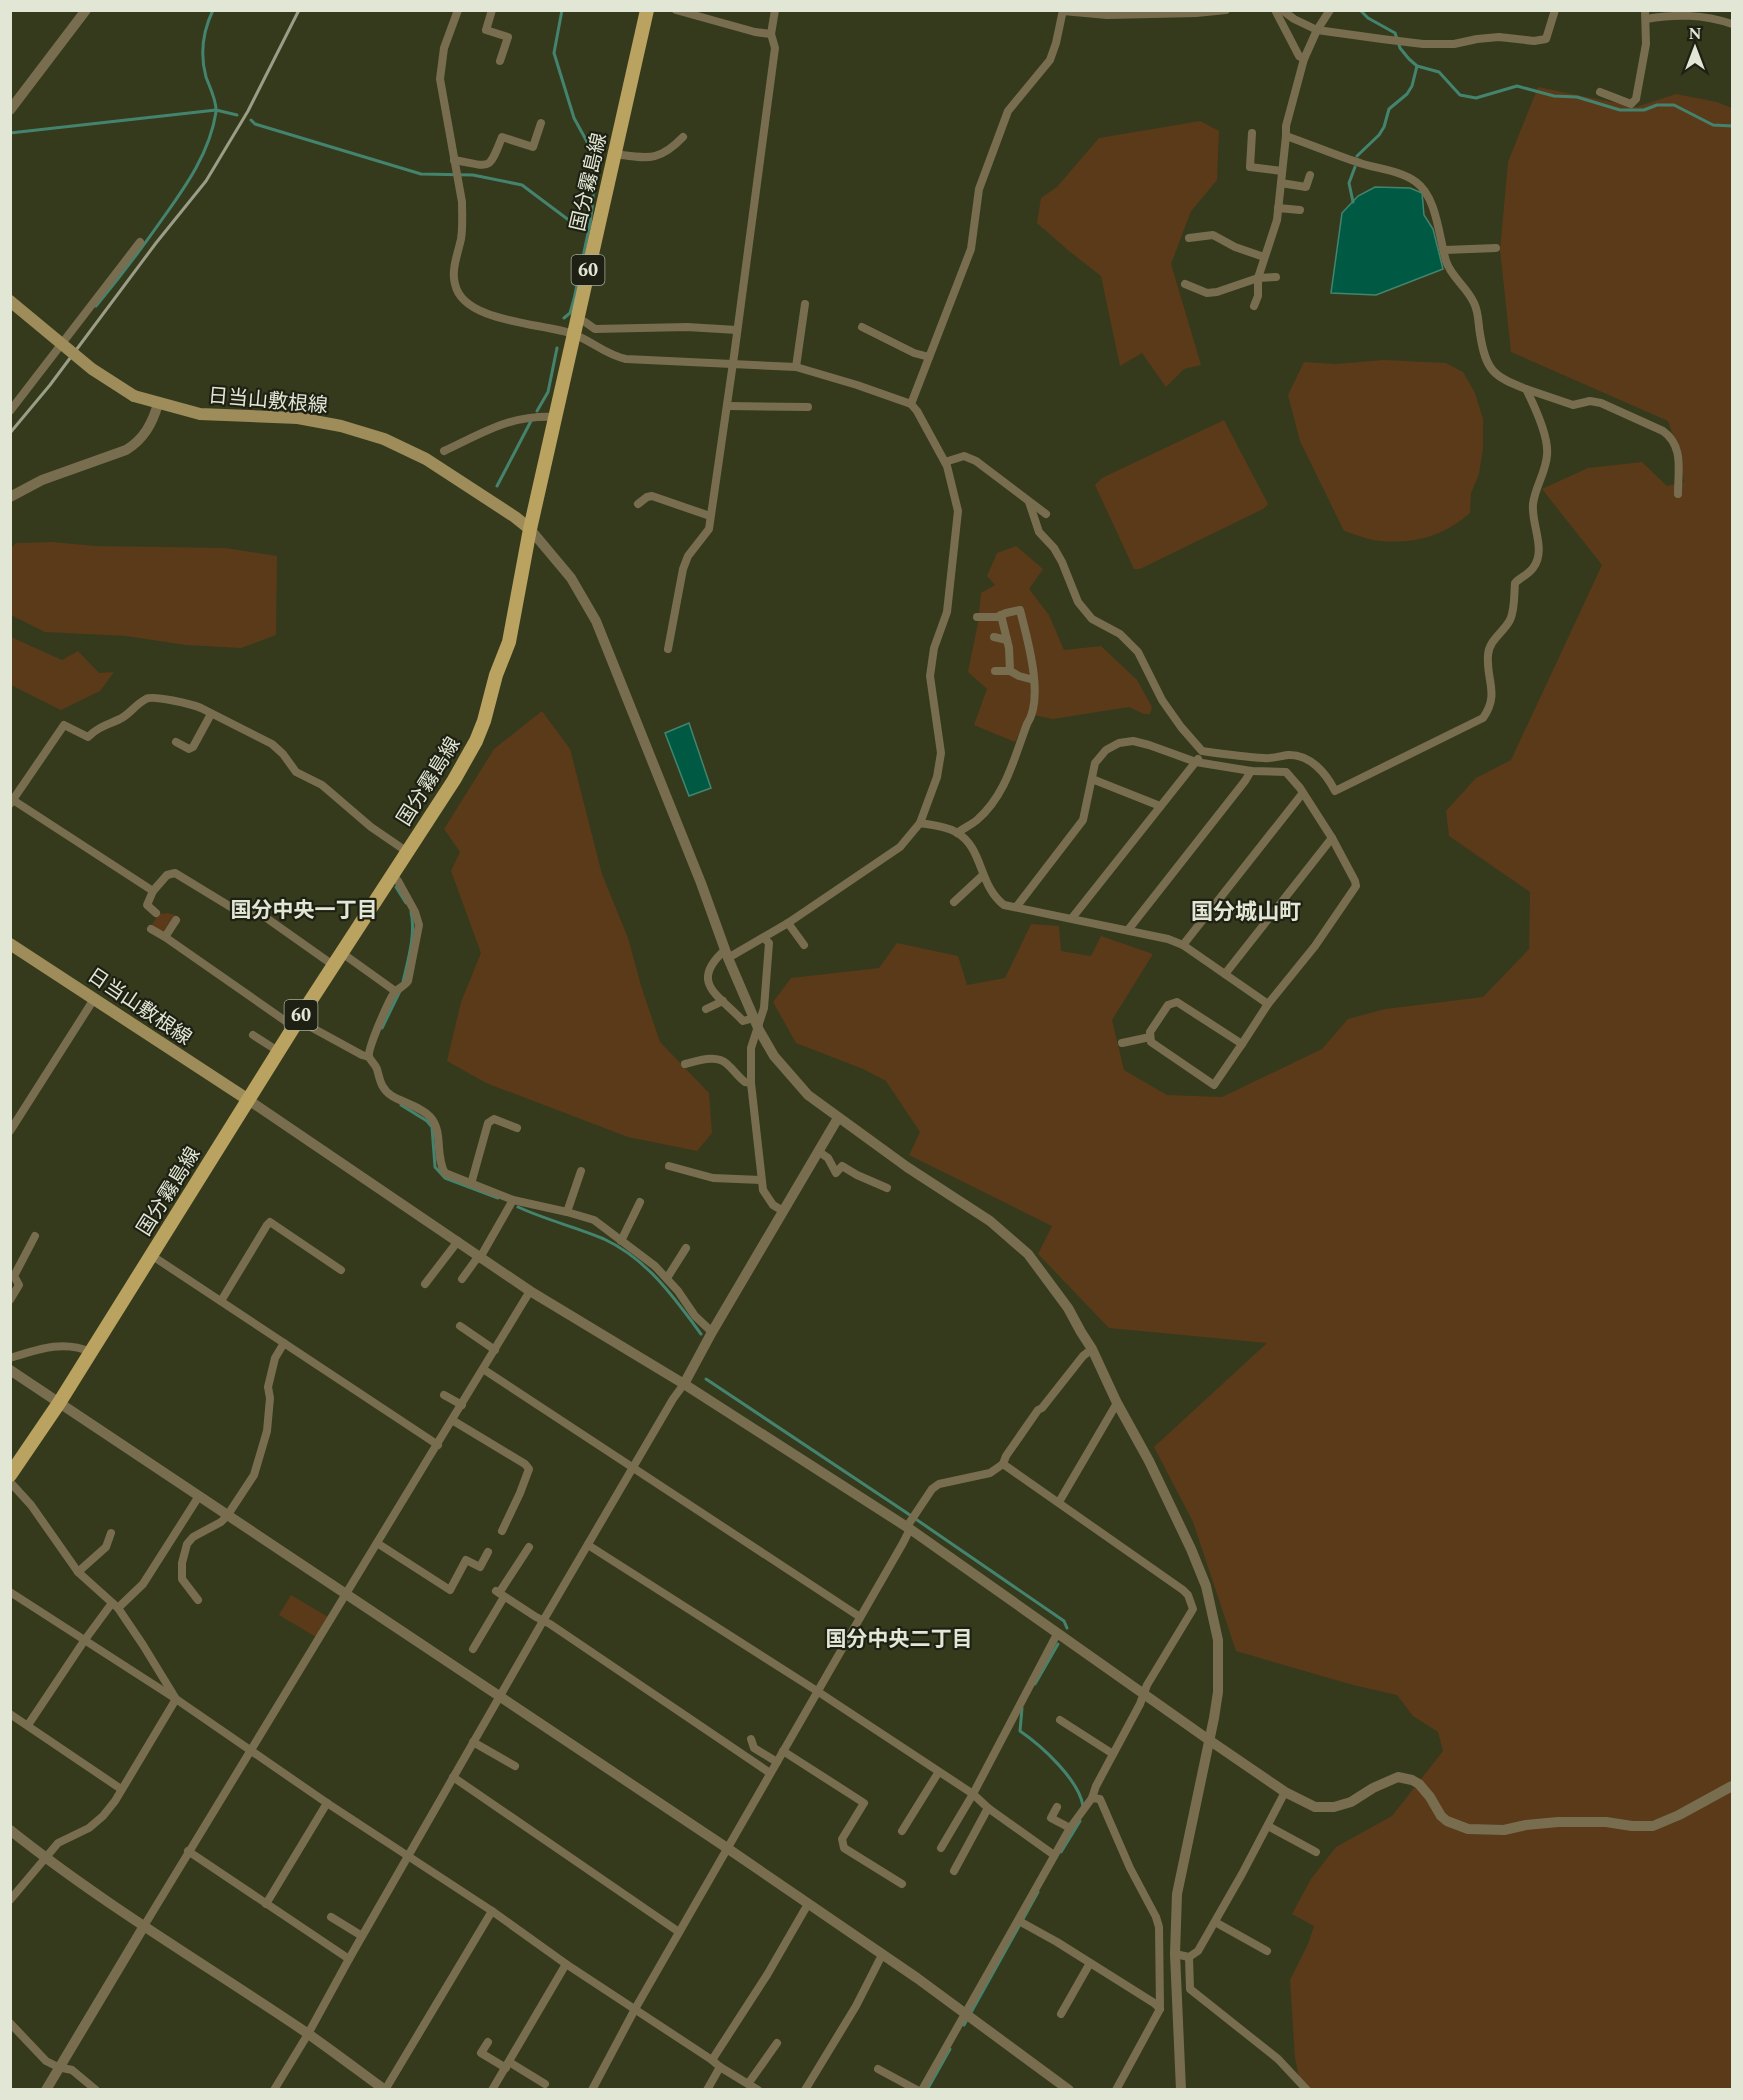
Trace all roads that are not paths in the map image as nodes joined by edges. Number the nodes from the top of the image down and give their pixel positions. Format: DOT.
graph roads {
  1 [pos="86,10"];
  2 [pos="458,10"];
  3 [pos="492,10"];
  4 [pos="647,10"];
  5 [pos="676,10"];
  6 [pos="775,10"];
  7 [pos="1063,10"];
  8 [pos="1226,10"];
  9 [pos="1275,10"];
  10 [pos="1282,10"];
  11 [pos="1330,10"];
  12 [pos="1555,10"];
  13 [pos="1646,15"];
  14 [pos="1732,24"];
  15 [pos="1317,30"];
  16 [pos="771,34"];
  17 [pos="1305,59"];
  18 [pos="501,61"];
  19 [pos="1600,92"];
  20 [pos="10,110"];
  21 [pos="541,123"];
  22 [pos="1252,133"];
  23 [pos="1286,136"];
  24 [pos="683,137"];
  25 [pos="614,154"];
  26 [pos="455,165"];
  27 [pos="1282,171"];
  28 [pos="1310,175"];
  29 [pos="1281,183"];
  30 [pos="1278,208"];
  31 [pos="1300,210"];
  32 [pos="1190,238"];
  33 [pos="140,242"];
  34 [pos="1496,248"];
  35 [pos="1445,250"];
  36 [pos="1264,257"];
  37 [pos="1276,277"];
  38 [pos="1258,278"];
  39 [pos="1185,284"];
  40 [pos="10,301"];
  41 [pos="806,304"];
  42 [pos="1254,306"];
  43 [pos="577,320"];
  44 [pos="862,327"];
  45 [pos="737,330"];
  46 [pos="573,334"];
  47 [pos="929,357"];
  48 [pos="733,364"];
  49 [pos="796,368"];
  50 [pos="1526,389"];
  51 [pos="158,404"];
  52 [pos="911,404"];
  53 [pos="727,406"];
  54 [pos="808,407"];
  55 [pos="10,411"];
  56 [pos="555,417"];
  57 [pos="444,451"];
  58 [pos="945,462"];
  59 [pos="1678,494"];
  60 [pos="10,497"];
  61 [pos="1029,502"];
  62 [pos="638,504"];
  63 [pos="1046,514"];
  64 [pos="710,516"];
  65 [pos="530,529"];
  66 [pos="1001,615"];
  67 [pos="977,617"];
  68 [pos="994,637"];
  69 [pos="1006,640"];
  70 [pos="668,649"];
  71 [pos="995,671"];
  72 [pos="1010,671"];
  73 [pos="1034,680"];
  74 [pos="212,714"];
  75 [pos="176,742"];
  76 [pos="1202,751"];
  77 [pos="1196,762"];
  78 [pos="1251,771"];
  79 [pos="1092,779"];
  80 [pos="1302,794"];
  81 [pos="12,802"];
  82 [pos="1160,806"];
  83 [pos="920,823"];
  84 [pos="957,833"];
  85 [pos="1332,838"];
  86 [pos="406,851"];
  87 [pos="392,874"];
  88 [pos="982,876"];
  89 [pos="153,891"];
  90 [pos="954,902"];
  91 [pos="1017,906"];
  92 [pos="156,913"];
  93 [pos="1072,918"];
  94 [pos="176,920"];
  95 [pos="788,923"];
  96 [pos="151,929"];
  97 [pos="1128,930"];
  98 [pos="165,937"];
  99 [pos="764,938"];
  100 [pos="10,944"];
  101 [pos="804,945"];
  102 [pos="1183,945"];
  103 [pos="726,954"];
  104 [pos="338,959"];
  105 [pos="1225,974"];
  106 [pos="395,991"];
  107 [pos="94,999"];
  108 [pos="723,1001"];
  109 [pos="1268,1004"];
  110 [pos="706,1009"];
  111 [pos="754,1018"];
  112 [pos="296,1023"];
  113 [pos="759,1030"];
  114 [pos="254,1035"];
  115 [pos="1150,1037"];
  116 [pos="1122,1043"];
  117 [pos="1242,1044"];
  118 [pos="278,1051"];
  119 [pos="372,1060"];
  120 [pos="685,1064"];
  121 [pos="751,1083"];
  122 [pos="247,1099"];
  123 [pos="838,1118"];
  124 [pos="517,1128"];
  125 [pos="10,1131"];
  126 [pos="818,1151"];
  127 [pos="669,1166"];
  128 [pos="582,1171"];
  129 [pos="761,1180"];
  130 [pos="471,1184"];
  131 [pos="887,1188"];
  132 [pos="513,1200"];
  133 [pos="640,1202"];
  134 [pos="783,1211"];
  135 [pos="567,1212"];
  136 [pos="35,1236"];
  137 [pos="458,1241"];
  138 [pos="621,1241"];
  139 [pos="686,1248"];
  140 [pos="151,1255"];
  141 [pos="481,1256"];
  142 [pos="341,1270"];
  143 [pos="667,1278"];
  144 [pos="462,1279"];
  145 [pos="425,1284"];
  146 [pos="531,1291"];
  147 [pos="10,1300"];
  148 [pos="221,1301"];
  149 [pos="459,1326"];
  150 [pos="712,1332"];
  151 [pos="284,1343"];
  152 [pos="1092,1349"];
  153 [pos="495,1350"];
  154 [pos="91,1352"];
  155 [pos="10,1358"];
  156 [pos="483,1369"];
  157 [pos="10,1370"];
  158 [pos="684,1384"];
  159 [pos="444,1395"];
  160 [pos="59,1403"];
  161 [pos="1117,1403"];
  162 [pos="462,1405"];
  163 [pos="452,1420"];
  164 [pos="438,1445"];
  165 [pos="1003,1464"];
  166 [pos="634,1468"];
  167 [pos="10,1475"];
  168 [pos="10,1482"];
  169 [pos="199,1496"];
  170 [pos="1059,1502"];
  171 [pos="227,1516"];
  172 [pos="909,1527"];
  173 [pos="501,1531"];
  174 [pos="111,1533"];
  175 [pos="377,1544"];
  176 [pos="588,1545"];
  177 [pos="529,1547"];
  178 [pos="488,1552"];
  179 [pos="78,1572"];
  180 [pos="10,1592"];
  181 [pos="346,1594"];
  182 [pos="499,1594"];
  183 [pos="198,1600"];
  184 [pos="115,1606"];
  185 [pos="860,1617"];
  186 [pos="543,1621"];
  187 [pos="1057,1634"];
  188 [pos="84,1641"];
  189 [pos="473,1649"];
  190 [pos="817,1691"];
  191 [pos="1143,1695"];
  192 [pos="499,1697"];
  193 [pos="176,1699"];
  194 [pos="10,1714"];
  195 [pos="1060,1720"];
  196 [pos="28,1725"];
  197 [pos="751,1739"];
  198 [pos="1209,1740"];
  199 [pos="473,1742"];
  200 [pos="250,1751"];
  201 [pos="783,1751"];
  202 [pos="1113,1754"];
  203 [pos="777,1762"];
  204 [pos="514,1766"];
  205 [pos="770,1773"];
  206 [pos="938,1773"];
  207 [pos="453,1777"];
  208 [pos="1732,1786"];
  209 [pos="121,1789"];
  210 [pos="1285,1792"];
  211 [pos="973,1794"];
  212 [pos="1092,1798"];
  213 [pos="327,1803"];
  214 [pos="1057,1807"];
  215 [pos="988,1808"];
  216 [pos="1268,1826"];
  217 [pos="1070,1828"];
  218 [pos="10,1830"];
  219 [pos="902,1831"];
  220 [pos="727,1848"];
  221 [pos="941,1848"];
  222 [pos="188,1851"];
  223 [pos="1316,1852"];
  224 [pos="408,1855"];
  225 [pos="1054,1855"];
  226 [pos="46,1858"];
  227 [pos="954,1871"];
  228 [pos="902,1884"];
  229 [pos="10,1900"];
  230 [pos="266,1904"];
  231 [pos="808,1904"];
  232 [pos="492,1911"];
  233 [pos="331,1917"];
  234 [pos="1021,1922"];
  235 [pos="1215,1922"];
  236 [pos="144,1926"];
  237 [pos="679,1932"];
  238 [pos="362,1936"];
  239 [pos="1267,1951"];
  240 [pos="1174,1954"];
  241 [pos="882,1955"];
  242 [pos="1189,1957"];
  243 [pos="349,1959"];
  244 [pos="1090,1963"];
  245 [pos="566,1964"];
  246 [pos="635,2009"];
  247 [pos="1160,2009"];
  248 [pos="1061,2014"];
  249 [pos="967,2016"];
  250 [pos="10,2023"];
  251 [pos="308,2034"];
  252 [pos="488,2042"];
  253 [pos="777,2043"];
  254 [pos="712,2060"];
  255 [pos="507,2065"];
  256 [pos="58,2067"];
  257 [pos="720,2067"];
  258 [pos="878,2069"];
  259 [pos="545,2084"];
  260 [pos="748,2084"];
  261 [pos="385,2089"];
  262 [pos="46,2090"];
  263 [pos="96,2090"];
  264 [pos="274,2090"];
  265 [pos="492,2090"];
  266 [pos="592,2090"];
  267 [pos="706,2090"];
  268 [pos="758,2090"];
  269 [pos="805,2090"];
  270 [pos="920,2090"];
  271 [pos="1069,2090"];
  272 [pos="1116,2090"];
  273 [pos="1181,2090"];
  274 [pos="1307,2090"];
  1 -- 20 [label="street"];
  2 -- 26 [label="street"];
  3 -- 18 [label="street"];
  4 -- 25 [label="main road, 国分霧島線 / 60"];
  5 -- 16 [label="street"];
  6 -- 16 [label="street"];
  7 -- 8 [label="street"];
  7 -- 47 [label="street"];
  9 -- 17 [label="street"];
  10 -- 15 [label="street"];
  11 -- 15 [label="street"];
  12 -- 15 [label="street"];
  13 -- 14 [label="street"];
  13 -- 19 [label="street"];
  15 -- 17 [label="street"];
  16 -- 45 [label="street"];
  17 -- 23 [label="street"];
  21 -- 26 [label="street"];
  22 -- 27 [label="street"];
  23 -- 27 [label="street"];
  23 -- 35 [label="street"];
  24 -- 25 [label="street"];
  25 -- 43 [label="main road, 国分霧島線 / 60"];
  26 -- 46 [label="street"];
  27 -- 29 [label="street"];
  28 -- 29 [label="street"];
  29 -- 30 [label="street"];
  30 -- 31 [label="street"];
  30 -- 36 [label="street"];
  32 -- 36 [label="street"];
  33 -- 55 [label="street"];
  34 -- 35 [label="street"];
  35 -- 50 [label="street"];
  36 -- 38 [label="street"];
  37 -- 38 [label="street"];
  38 -- 39 [label="street"];
  38 -- 42 [label="street"];
  40 -- 51 [label="main road, 日当山敷根線, bridge"];
  41 -- 49 [label="street"];
  43 -- 45 [label="street"];
  43 -- 46 [label="main road, 国分霧島線 / 60"];
  44 -- 47 [label="street"];
  45 -- 48 [label="street"];
  46 -- 48 [label="street"];
  46 -- 56 [label="main road, 国分霧島線 / 60"];
  47 -- 52 [label="street"];
  48 -- 49 [label="street"];
  48 -- 53 [label="street"];
  49 -- 52 [label="street"];
  50 -- 59 [label="street"];
  50 -- 76 [label="street"];
  51 -- 60 [label="street"];
  51 -- 65 [label="main road, 日当山敷根線"];
  52 -- 58 [label="street"];
  53 -- 54 [label="street"];
  53 -- 64 [label="street"];
  56 -- 57 [label="street"];
  56 -- 65 [label="main road, 国分霧島線 / 60"];
  58 -- 61 [label="street"];
  58 -- 83 [label="street"];
  61 -- 63 [label="street"];
  61 -- 76 [label="street"];
  62 -- 64 [label="street"];
  64 -- 70 [label="street"];
  65 -- 86 [label="main road, 国分霧島線 / 60"];
  65 -- 103 [label="street"];
  66 -- 67 [label="street"];
  66 -- 69 [label="street"];
  66 -- 73 [label="street"];
  68 -- 69 [label="street"];
  69 -- 72 [label="street"];
  71 -- 72 [label="street"];
  72 -- 73 [label="street"];
  73 -- 84 [label="street"];
  74 -- 75 [label="street"];
  74 -- 81 [label="street"];
  74 -- 86 [label="street"];
  76 -- 77 [label="street"];
  77 -- 78 [label="street"];
  77 -- 79 [label="street"];
  77 -- 82 [label="street"];
  78 -- 80 [label="street"];
  78 -- 97 [label="street"];
  79 -- 82 [label="street"];
  79 -- 91 [label="street"];
  80 -- 85 [label="street"];
  80 -- 102 [label="street"];
  81 -- 89 [label="street"];
  82 -- 93 [label="street"];
  83 -- 84 [label="street"];
  83 -- 95 [label="street"];
  84 -- 88 [label="street"];
  85 -- 105 [label="street"];
  85 -- 109 [label="street"];
  86 -- 87 [label="main road, 国分霧島線 / 60"];
  87 -- 104 [label="main road, 国分霧島線 / 60"];
  87 -- 106 [label="street"];
  88 -- 90 [label="street"];
  88 -- 91 [label="street"];
  89 -- 92 [label="street"];
  89 -- 104 [label="street"];
  91 -- 93 [label="street"];
  93 -- 97 [label="street"];
  94 -- 98 [label="street"];
  95 -- 99 [label="street"];
  95 -- 101 [label="street"];
  96 -- 98 [label="street"];
  97 -- 102 [label="street"];
  98 -- 112 [label="street"];
  99 -- 103 [label="street"];
  99 -- 113 [label="street"];
  100 -- 107 [label="main road, 日当山敷根線"];
  102 -- 105 [label="street"];
  103 -- 108 [label="street"];
  103 -- 111 [label="street"];
  104 -- 106 [label="street"];
  104 -- 112 [label="main road, 国分霧島線 / 60"];
  105 -- 109 [label="street"];
  106 -- 119 [label="street"];
  107 -- 122 [label="main road, 日当山敷根線"];
  107 -- 125 [label="street"];
  108 -- 110 [label="street"];
  108 -- 111 [label="street"];
  109 -- 117 [label="street"];
  111 -- 113 [label="street"];
  112 -- 118 [label="main road, 国分霧島線 / 60"];
  112 -- 119 [label="street"];
  113 -- 121 [label="street"];
  113 -- 123 [label="street"];
  114 -- 118 [label="street"];
  115 -- 116 [label="street"];
  115 -- 117 [label="street"];
  115 -- 117 [label="street"];
  118 -- 122 [label="main road, 国分霧島線 / 60"];
  119 -- 130 [label="street"];
  120 -- 121 [label="street"];
  121 -- 129 [label="street"];
  122 -- 137 [label="street"];
  122 -- 140 [label="main road, 国分霧島線 / 60"];
  123 -- 126 [label="street"];
  123 -- 152 [label="street"];
  124 -- 130 [label="street"];
  126 -- 131 [label="street"];
  126 -- 134 [label="street"];
  127 -- 129 [label="street"];
  128 -- 135 [label="street"];
  129 -- 134 [label="street"];
  130 -- 132 [label="street"];
  132 -- 135 [label="street"];
  132 -- 141 [label="street"];
  133 -- 138 [label="street"];
  134 -- 150 [label="street"];
  135 -- 138 [label="street"];
  136 -- 147 [label="street"];
  137 -- 141 [label="street"];
  137 -- 145 [label="street"];
  138 -- 143 [label="street"];
  139 -- 143 [label="street"];
  140 -- 148 [label="street"];
  140 -- 154 [label="main road, 国分霧島線 / 60"];
  141 -- 144 [label="street"];
  141 -- 146 [label="street"];
  142 -- 148 [label="street"];
  143 -- 150 [label="street"];
  146 -- 153 [label="street"];
  146 -- 158 [label="street"];
  148 -- 151 [label="street"];
  149 -- 153 [label="street"];
  150 -- 158 [label="street"];
  151 -- 164 [label="street"];
  151 -- 171 [label="street"];
  152 -- 161 [label="street"];
  152 -- 165 [label="street"];
  153 -- 156 [label="street"];
  154 -- 155 [label="street"];
  154 -- 160 [label="main road, 国分霧島線 / 60"];
  156 -- 162 [label="street"];
  156 -- 166 [label="street"];
  157 -- 160 [label="street"];
  158 -- 166 [label="street"];
  158 -- 172 [label="street"];
  159 -- 162 [label="street"];
  160 -- 167 [label="main road, 国分霧島線 / 60"];
  160 -- 169 [label="street"];
  161 -- 170 [label="street"];
  161 -- 198 [label="street"];
  162 -- 163 [label="street"];
  163 -- 164 [label="street"];
  163 -- 173 [label="street"];
  164 -- 175 [label="street"];
  165 -- 170 [label="street"];
  165 -- 172 [label="street"];
  166 -- 176 [label="street"];
  166 -- 185 [label="street"];
  168 -- 179 [label="street"];
  169 -- 171 [label="street"];
  169 -- 184 [label="street"];
  170 -- 191 [label="street"];
  171 -- 181 [label="street"];
  171 -- 183 [label="street"];
  172 -- 185 [label="street"];
  172 -- 187 [label="street"];
  174 -- 179 [label="street"];
  175 -- 178 [label="street"];
  175 -- 181 [label="street"];
  176 -- 186 [label="street"];
  176 -- 190 [label="street"];
  177 -- 182 [label="street"];
  179 -- 184 [label="street"];
  180 -- 188 [label="street"];
  181 -- 192 [label="street"];
  181 -- 200 [label="street"];
  182 -- 186 [label="street"];
  182 -- 189 [label="street"];
  184 -- 188 [label="street"];
  184 -- 193 [label="street"];
  185 -- 190 [label="street"];
  186 -- 192 [label="street"];
  186 -- 205 [label="street"];
  187 -- 191 [label="street"];
  187 -- 211 [label="street"];
  188 -- 193 [label="street"];
  188 -- 196 [label="street"];
  190 -- 201 [label="street"];
  190 -- 206 [label="street"];
  191 -- 198 [label="street"];
  191 -- 202 [label="street"];
  192 -- 199 [label="street"];
  192 -- 220 [label="street"];
  193 -- 200 [label="street"];
  193 -- 209 [label="street"];
  194 -- 196 [label="street"];
  195 -- 202 [label="street"];
  196 -- 209 [label="street"];
  197 -- 203 [label="street"];
  198 -- 210 [label="street"];
  198 -- 240 [label="street"];
  199 -- 204 [label="street"];
  199 -- 207 [label="street"];
  200 -- 213 [label="street"];
  200 -- 222 [label="street"];
  201 -- 203 [label="street"];
  201 -- 228 [label="street"];
  202 -- 212 [label="street"];
  203 -- 205 [label="street"];
  205 -- 220 [label="street"];
  206 -- 211 [label="street"];
  206 -- 219 [label="street"];
  207 -- 224 [label="street"];
  207 -- 237 [label="street"];
  208 -- 210 [label="street"];
  209 -- 226 [label="street"];
  210 -- 216 [label="street"];
  211 -- 215 [label="street"];
  211 -- 221 [label="street"];
  212 -- 217 [label="street"];
  212 -- 247 [label="street"];
  213 -- 224 [label="street"];
  213 -- 230 [label="street"];
  214 -- 217 [label="street"];
  215 -- 225 [label="street"];
  215 -- 227 [label="street"];
  216 -- 223 [label="street"];
  216 -- 235 [label="street"];
  217 -- 225 [label="street"];
  218 -- 226 [label="street"];
  220 -- 231 [label="street"];
  220 -- 237 [label="street"];
  222 -- 230 [label="street"];
  222 -- 236 [label="street"];
  224 -- 232 [label="street"];
  224 -- 238 [label="street"];
  225 -- 234 [label="street"];
  226 -- 229 [label="street"];
  226 -- 236 [label="street"];
  230 -- 243 [label="street"];
  231 -- 241 [label="street"];
  231 -- 254 [label="street"];
  232 -- 245 [label="street"];
  232 -- 261 [label="street"];
  233 -- 238 [label="street"];
  234 -- 244 [label="street"];
  234 -- 249 [label="street"];
  235 -- 239 [label="street"];
  235 -- 242 [label="street"];
  236 -- 251 [label="street"];
  236 -- 256 [label="street"];
  237 -- 246 [label="street"];
  238 -- 243 [label="street"];
  240 -- 242 [label="street"];
  240 -- 273 [label="street"];
  241 -- 249 [label="street"];
  241 -- 269 [label="street"];
  242 -- 274 [label="street"];
  243 -- 251 [label="street"];
  244 -- 247 [label="street"];
  244 -- 248 [label="street"];
  245 -- 246 [label="street"];
  245 -- 255 [label="street"];
  246 -- 254 [label="street"];
  246 -- 266 [label="street"];
  247 -- 272 [label="street"];
  249 -- 270 [label="street"];
  249 -- 271 [label="street"];
  250 -- 256 [label="street"];
  251 -- 261 [label="street"];
  251 -- 264 [label="street"];
  252 -- 255 [label="street"];
  253 -- 260 [label="street"];
  254 -- 257 [label="street"];
  255 -- 259 [label="street"];
  255 -- 265 [label="street"];
  256 -- 262 [label="street"];
  256 -- 263 [label="street"];
  257 -- 260 [label="street"];
  257 -- 267 [label="street"];
  258 -- 270 [label="street"];
  260 -- 268 [label="street"];
}
